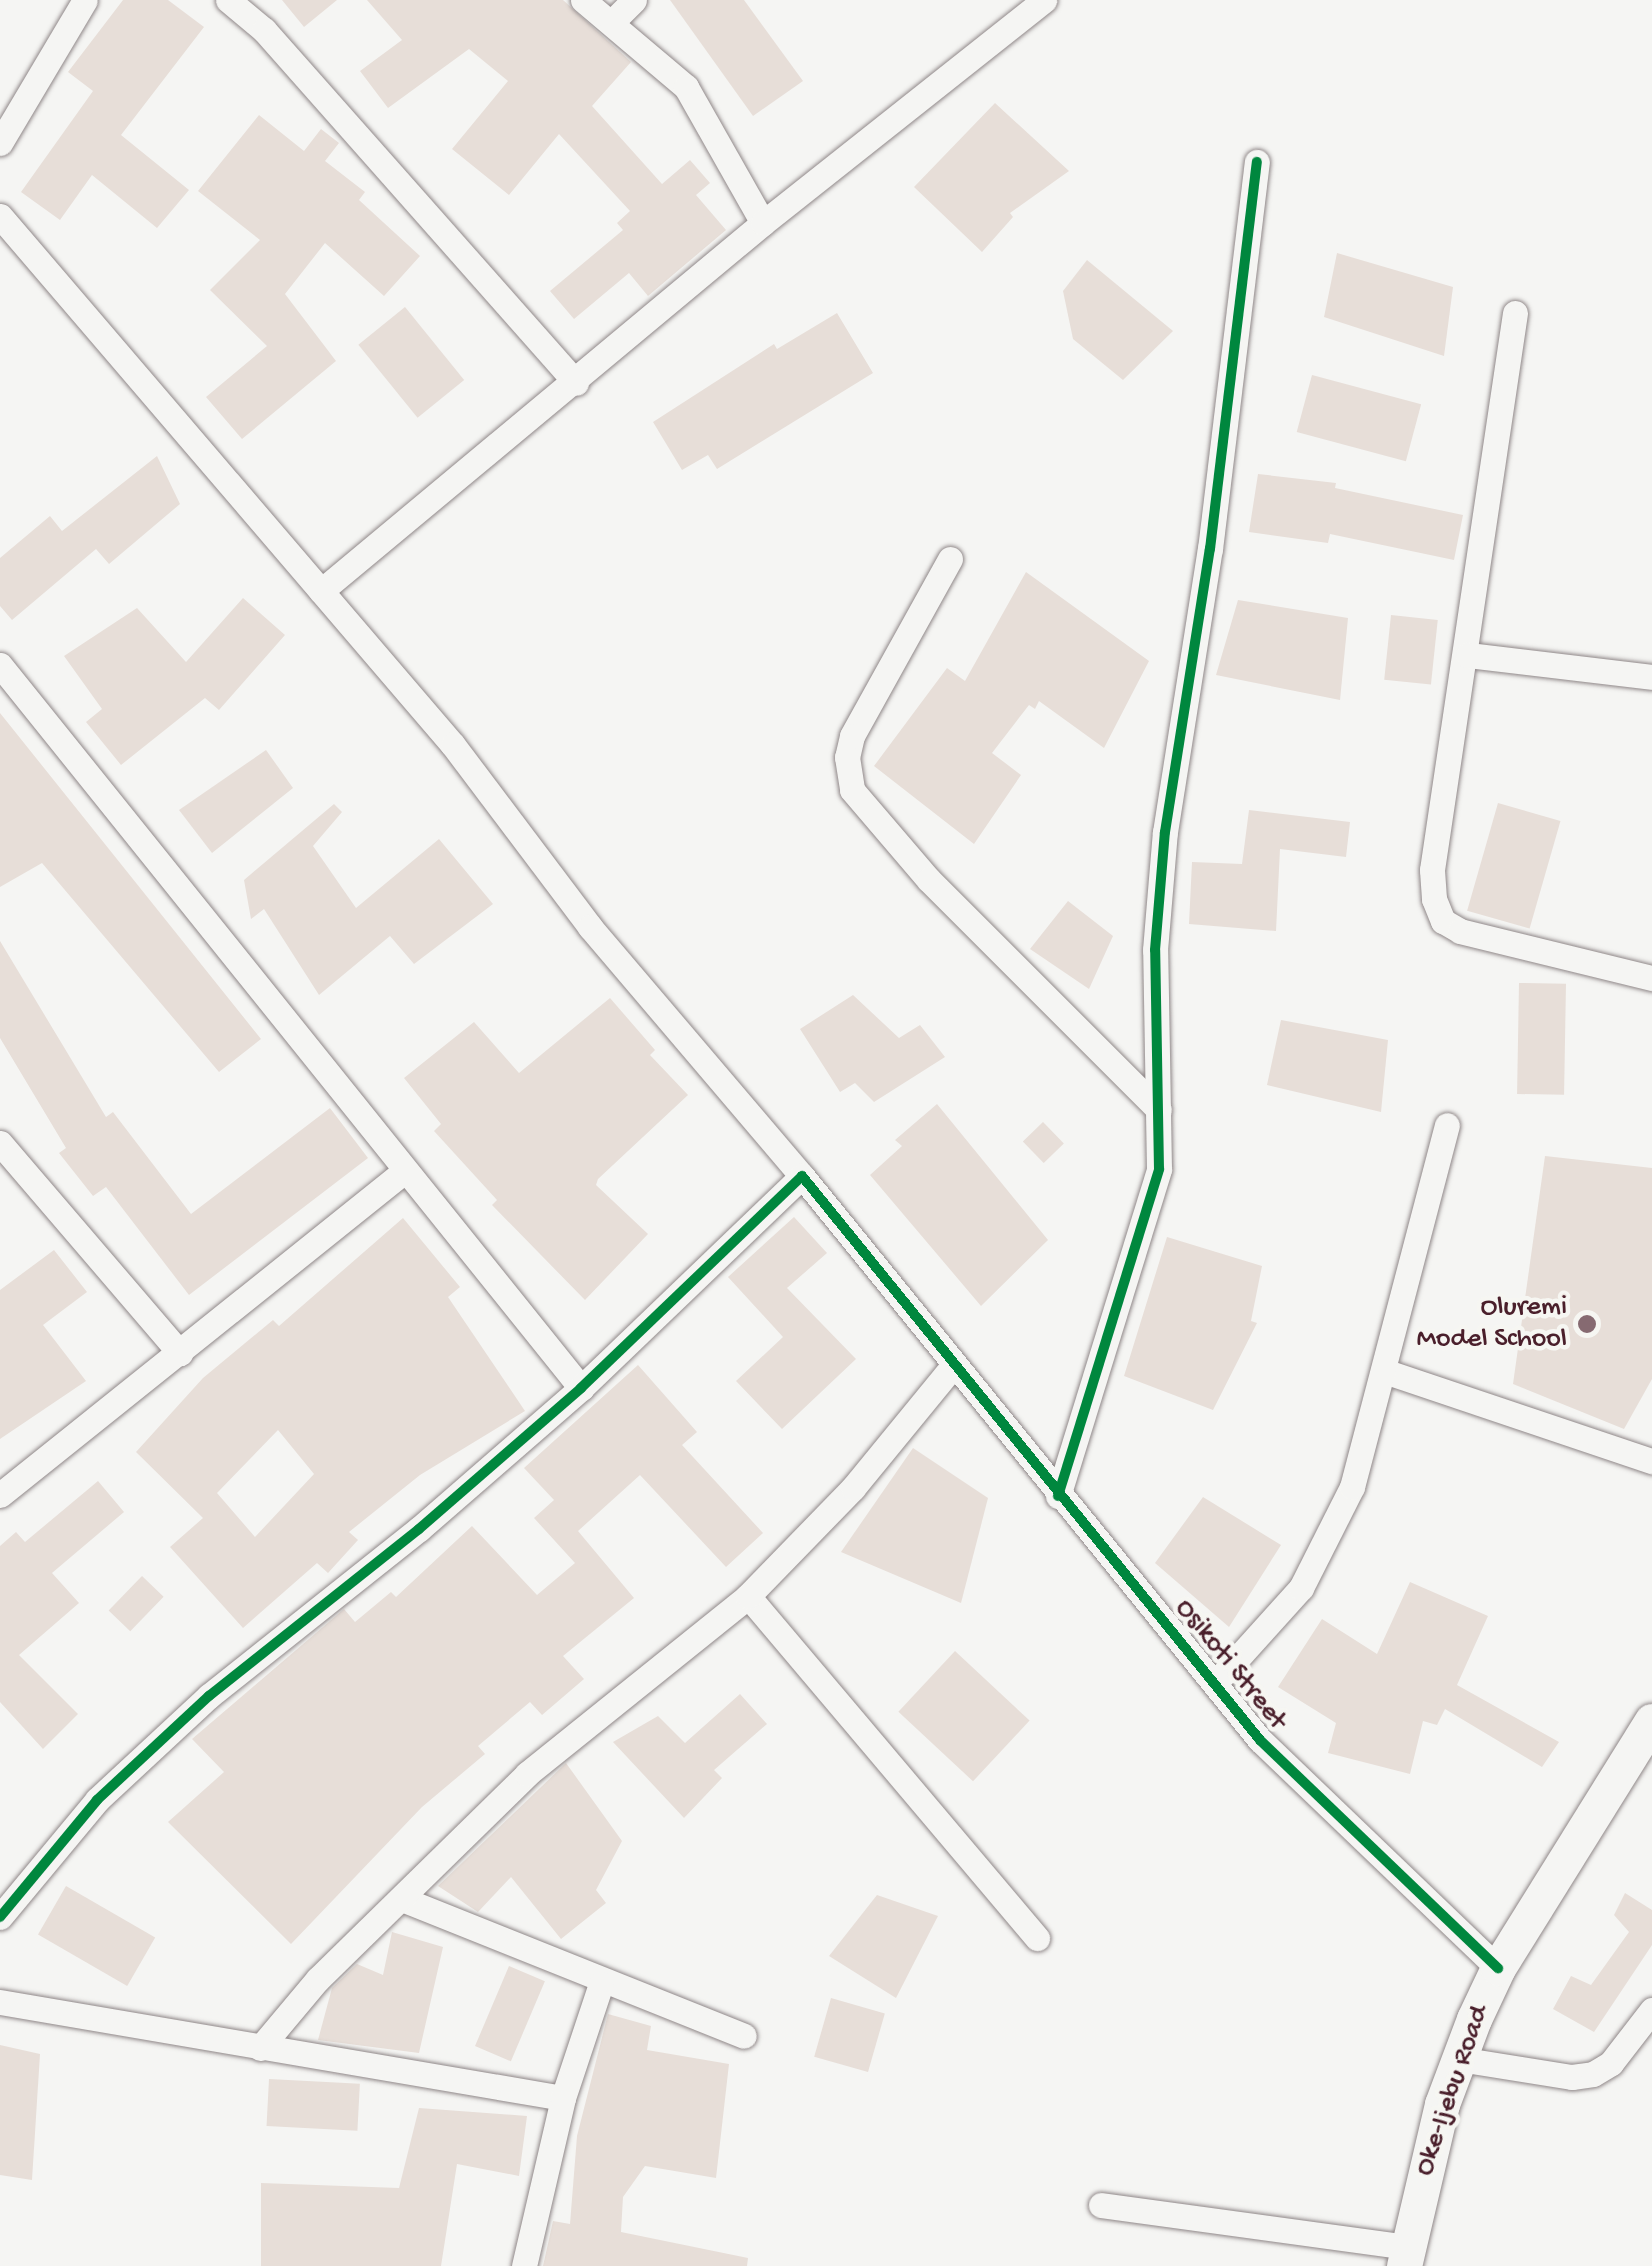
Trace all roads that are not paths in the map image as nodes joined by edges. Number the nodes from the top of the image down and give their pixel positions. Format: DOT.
graph roads {
  1 [pos="85,0"];
  2 [pos="228,0"];
  3 [pos="582,0"];
  4 [pos="634,0"];
  5 [pos="1044,0"];
  6 [pos="612,22"];
  7 [pos="0,143"];
  8 [pos="1257,162"];
  9 [pos="0,216"];
  10 [pos="763,223"];
  11 [pos="1515,313"];
  12 [pos="576,384"];
  13 [pos="950,559"];
  14 [pos="321,591"];
  15 [pos="1468,655"];
  16 [pos="0,665"];
  17 [pos="1652,677"];
  18 [pos="1652,978"];
  19 [pos="1159,1110"];
  20 [pos="1447,1124"];
  21 [pos="0,1142"];
  22 [pos="402,1173"];
  23 [pos="802,1176"];
  24 [pos="180,1353"];
  25 [pos="952,1367"];
  26 [pos="1387,1372"];
  27 [pos="581,1388"];
  28 [pos="1652,1461"];
  29 [pos="0,1495"];
  30 [pos="1058,1496"];
  31 [pos="748,1596"];
  32 [pos="1216,1682"];
  33 [pos="1652,1721"];
  34 [pos="402,1900"];
  35 [pos="0,1917"];
  36 [pos="1037,1938"];
  37 [pos="1498,1968"];
  38 [pos="601,1984"];
  39 [pos="0,2002"];
  40 [pos="1652,2010"];
  41 [pos="744,2036"];
  42 [pos="260,2048"];
  43 [pos="1459,2059"];
  44 [pos="562,2098"];
  45 [pos="1101,2205"];
  46 [pos="1405,2257"];
  47 [pos="524,2266"];
  1 -- 7 [label="street"];
  2 -- 12 [label="street"];
  3 -- 6 [label="street"];
  4 -- 6 [label="street"];
  5 -- 10 [label="street"];
  6 -- 10 [label="street"];
  8 -- 19 [label="street"];
  9 -- 14 [label="street, Osikoti Street"];
  10 -- 12 [label="street"];
  11 -- 15 [label="street"];
  12 -- 14 [label="street"];
  13 -- 19 [label="street"];
  14 -- 23 [label="street, Osikoti Street"];
  15 -- 17 [label="street"];
  15 -- 18 [label="street"];
  16 -- 22 [label="street"];
  19 -- 30 [label="street"];
  20 -- 26 [label="street"];
  21 -- 24 [label="street"];
  22 -- 24 [label="street"];
  22 -- 27 [label="street"];
  23 -- 25 [label="street, Osikoti Street"];
  23 -- 27 [label="street"];
  24 -- 29 [label="street"];
  25 -- 30 [label="street, Osikoti Street"];
  25 -- 31 [label="street"];
  26 -- 28 [label="street"];
  26 -- 32 [label="street"];
  27 -- 35 [label="street"];
  30 -- 32 [label="street, Osikoti Street"];
  31 -- 34 [label="street"];
  31 -- 36 [label="street"];
  32 -- 37 [label="street, Osikoti Street"];
  33 -- 37 [label="main road, Oke-Ijebu Road"];
  34 -- 38 [label="street"];
  34 -- 42 [label="street"];
  37 -- 43 [label="main road, Oke-Ijebu Road"];
  38 -- 41 [label="street"];
  38 -- 44 [label="street"];
  39 -- 42 [label="street"];
  40 -- 43 [label="street"];
  42 -- 44 [label="street"];
  43 -- 46 [label="main road, Oke-Ijebu Road"];
  44 -- 47 [label="street"];
  45 -- 46 [label="street"];
}
